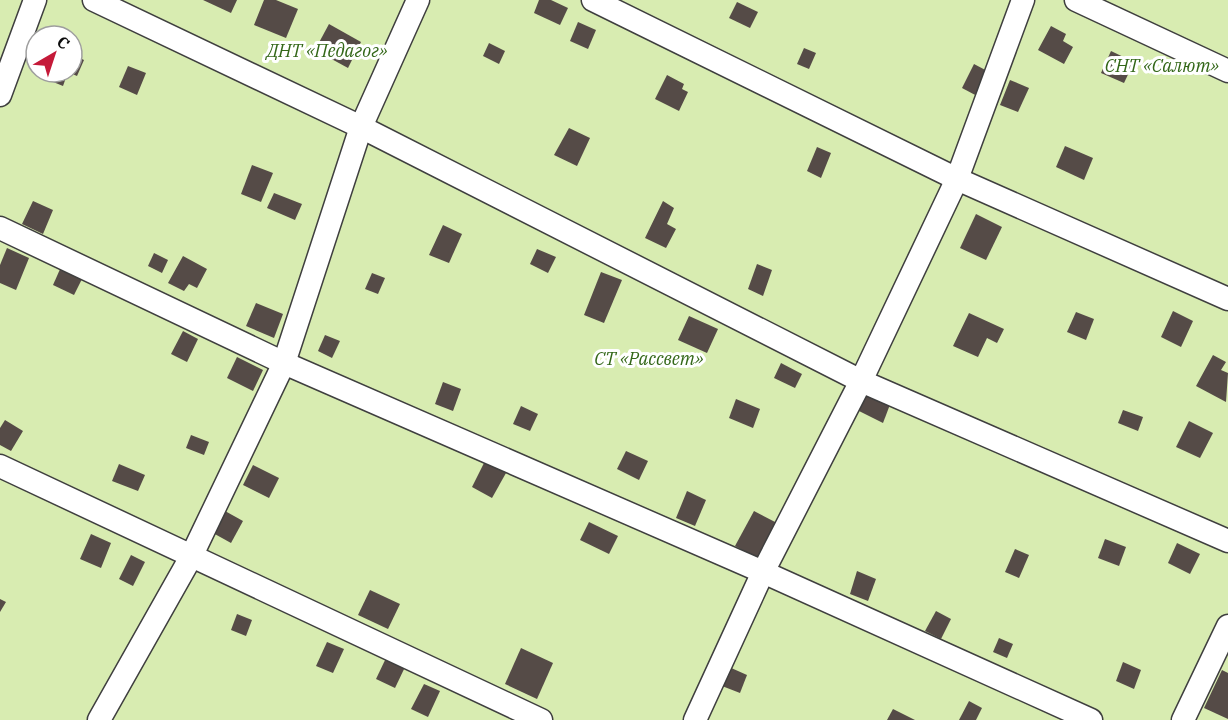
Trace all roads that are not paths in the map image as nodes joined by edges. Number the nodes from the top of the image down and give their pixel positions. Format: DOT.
graph roads {
  1 [pos="35,0"];
  2 [pos="94,0"];
  3 [pos="418,0"];
  4 [pos="593,0"];
  5 [pos="1023,0"];
  6 [pos="1076,0"];
  7 [pos="1228,71"];
  8 [pos="0,95"];
  9 [pos="361,127"];
  10 [pos="957,179"];
  11 [pos="0,228"];
  12 [pos="1228,299"];
  13 [pos="284,363"];
  14 [pos="861,381"];
  15 [pos="0,466"];
  16 [pos="1228,541"];
  17 [pos="191,557"];
  18 [pos="763,572"];
  19 [pos="1228,626"];
  20 [pos="99,720"];
  21 [pos="541,720"];
  22 [pos="695,720"];
  23 [pos="1091,720"];
  24 [pos="1184,720"];
  1 -- 8 [label="lane"];
  2 -- 9 [label="lane"];
  3 -- 9 [label="lane"];
  4 -- 10 [label="lane"];
  5 -- 10 [label="lane"];
  6 -- 7 [label="lane"];
  9 -- 13 [label="lane"];
  9 -- 14 [label="lane"];
  10 -- 12 [label="lane"];
  10 -- 14 [label="lane"];
  11 -- 13 [label="lane"];
  13 -- 17 [label="lane"];
  13 -- 18 [label="lane"];
  14 -- 16 [label="lane"];
  14 -- 18 [label="lane"];
  15 -- 17 [label="lane"];
  17 -- 20 [label="lane"];
  17 -- 21 [label="lane"];
  18 -- 22 [label="lane"];
  18 -- 23 [label="lane"];
  19 -- 24 [label="lane"];
}
